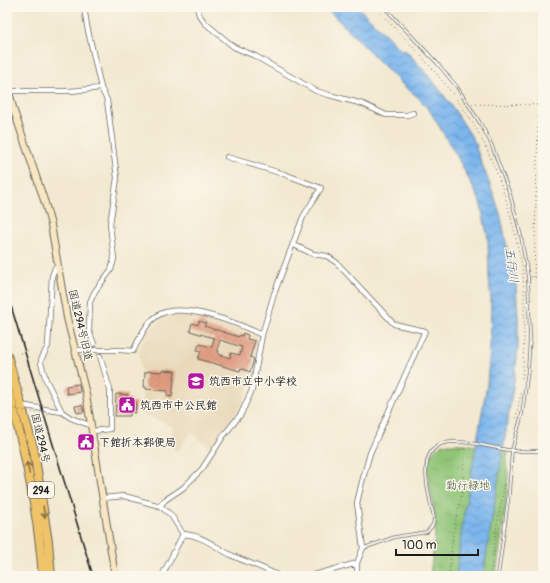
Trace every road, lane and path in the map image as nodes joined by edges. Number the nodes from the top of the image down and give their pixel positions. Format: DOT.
graph roads {
  1 [pos="84,7"];
  2 [pos="197,7"];
  3 [pos="374,7"];
  4 [pos="384,7"];
  5 [pos="541,7"];
  6 [pos="8,87"];
  7 [pos="101,88"];
  8 [pos="468,104"];
  9 [pos="539,105"];
  10 [pos="543,105"];
  11 [pos="413,113"];
  12 [pos="227,157"];
  13 [pos="294,245"];
  14 [pos="58,266"];
  15 [pos="528,277"];
  16 [pos="534,277"];
  17 [pos="543,277"];
  18 [pos="262,335"];
  19 [pos="94,344"];
  20 [pos="27,350"];
  21 [pos="75,350"];
  22 [pos="20,353"];
  23 [pos="7,355"];
  24 [pos="100,356"];
  25 [pos="522,384"];
  26 [pos="7,386"];
  27 [pos="521,391"];
  28 [pos="10,405"];
  29 [pos="22,405"];
  30 [pos="62,412"];
  31 [pos="51,415"];
  32 [pos="516,421"];
  33 [pos="92,428"];
  34 [pos="467,443"];
  35 [pos="510,450"];
  36 [pos="543,451"];
  37 [pos="507,472"];
  38 [pos="103,498"];
  39 [pos="160,506"];
  40 [pos="183,534"];
  41 [pos="363,548"];
  42 [pos="358,563"];
  43 [pos="43,576"];
  44 [pos="51,576"];
  45 [pos="115,576"];
  46 [pos="162,576"];
  47 [pos="279,576"];
  48 [pos="311,576"];
  49 [pos="357,576"];
  50 [pos="449,576"];
  51 [pos="490,576"];
  52 [pos="498,576"];
  1 -- 7 [label="street"];
  2 -- 11 [label="street"];
  3 -- 25 [label="path"];
  4 -- 8 [label="lane"];
  5 -- 9 [label="path"];
  6 -- 7 [label="street"];
  6 -- 14 [label="street, 国道294号旧道"];
  7 -- 19 [label="street"];
  8 -- 9 [label="path"];
  8 -- 15 [label="lane"];
  9 -- 10 [label="path"];
  9 -- 16 [label="path"];
  12 -- 13 [label="street"];
  13 -- 18 [label="street"];
  13 -- 41 [label="street"];
  14 -- 21 [label="street, 国道294号旧道"];
  14 -- 30 [label="street"];
  15 -- 16 [label="path"];
  15 -- 35 [label="lane"];
  16 -- 17 [label="path"];
  18 -- 21 [label="street, bridge"];
  18 -- 39 [label="street"];
  20 -- 22 [label="path"];
  21 -- 33 [label="street, 国道294号旧道"];
  23 -- 29 [label="highway, 国道294号 / 294"];
  24 -- 33 [label="street"];
  26 -- 28 [label="highway, 国道294号 / 294"];
  27 -- 32 [label="path"];
  28 -- 29 [label="street"];
  28 -- 31 [label="path, bridge"];
  43 -- 28 [label="highway, 国道294号 / 294, one-way"];
  29 -- 30 [label="street"];
  29 -- 44 [label="highway, 国道294号 / 294, one-way"];
  30 -- 33 [label="street"];
  33 -- 38 [label="street, 国道294号旧道"];
  34 -- 35 [label="lane"];
  34 -- 41 [label="lane"];
  34 -- 50 [label="path"];
  35 -- 36 [label="lane"];
  35 -- 52 [label="lane"];
  37 -- 51 [label="path"];
  38 -- 39 [label="street"];
  38 -- 45 [label="street, 国道294号旧道"];
  39 -- 40 [label="street"];
  40 -- 46 [label="street"];
  40 -- 47 [label="street"];
  41 -- 42 [label="street"];
  42 -- 48 [label="street"];
  42 -- 49 [label="street"];
}
